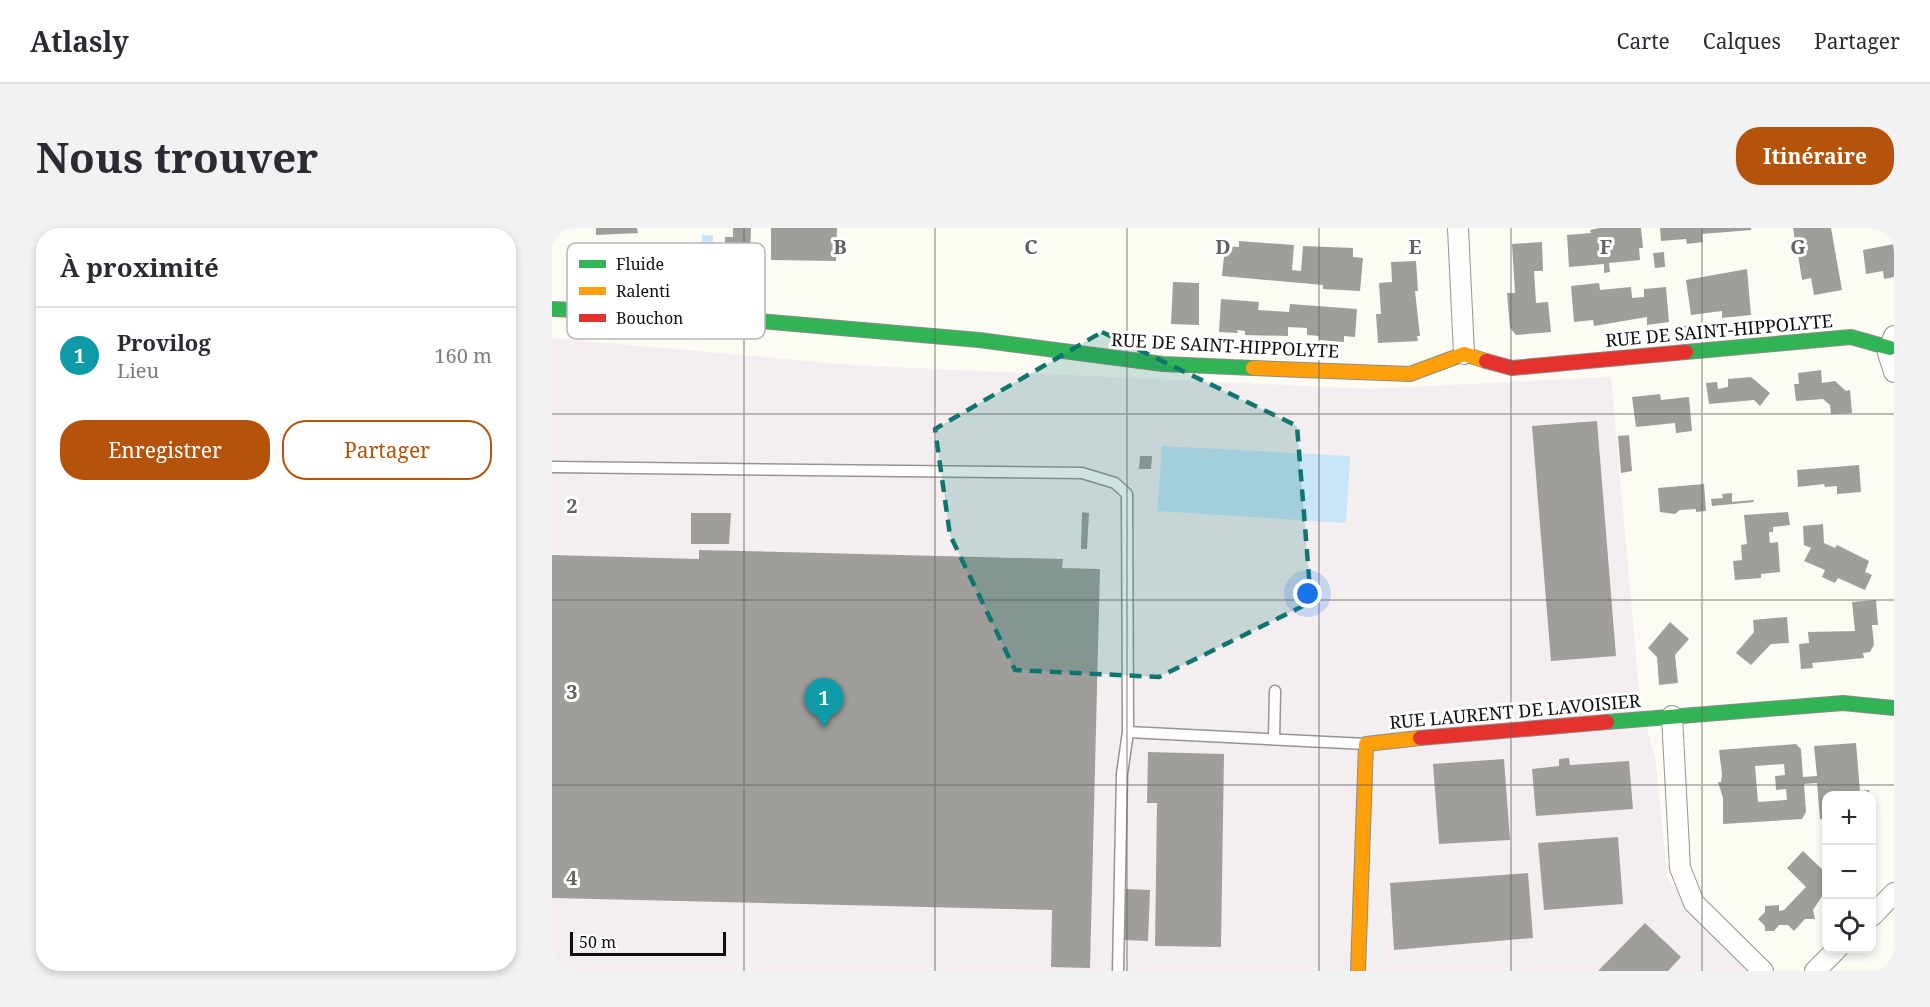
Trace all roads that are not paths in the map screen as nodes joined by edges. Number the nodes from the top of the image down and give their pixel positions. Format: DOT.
graph roads {
  1 [pos="1458,228"];
  2 [pos="552,309"];
  3 [pos="567,310"];
  4 [pos="765,321"];
  5 [pos="1892,342"];
  6 [pos="1464,354"];
  7 [pos="1894,372"];
  8 [pos="552,467"];
  9 [pos="1275,691"];
  10 [pos="1894,708"];
  11 [pos="1672,716"];
  12 [pos="1128,732"];
  13 [pos="1274,739"];
  14 [pos="1366,744"];
  15 [pos="1894,893"];
  16 [pos="1876,912"];
  17 [pos="1833,953"];
  18 [pos="1118,971"];
  19 [pos="1358,971"];
  20 [pos="1763,971"];
  21 [pos="1815,971"];
  1 -- 6 [label="street"];
  2 -- 3 [label="street, RUE DE SAINT-HIPPOLYTE"];
  4 -- 6 [label="street, RUE DE SAINT-HIPPOLYTE"];
  5 -- 6 [label="street, RUE DE SAINT-HIPPOLYTE"];
  5 -- 7 [label="street"];
  8 -- 12 [label="lane"];
  9 -- 13 [label="lane"];
  10 -- 11 [label="street, RUE LAURENT DE LAVOISIER"];
  11 -- 14 [label="street, RUE LAURENT DE LAVOISIER"];
  11 -- 20 [label="street"];
  12 -- 13 [label="lane"];
  12 -- 18 [label="lane"];
  13 -- 14 [label="lane"];
  14 -- 19 [label="street, RUE LAURENT DE LAVOISIER"];
  15 -- 16 [label="street"];
  17 -- 21 [label="street"];
}
